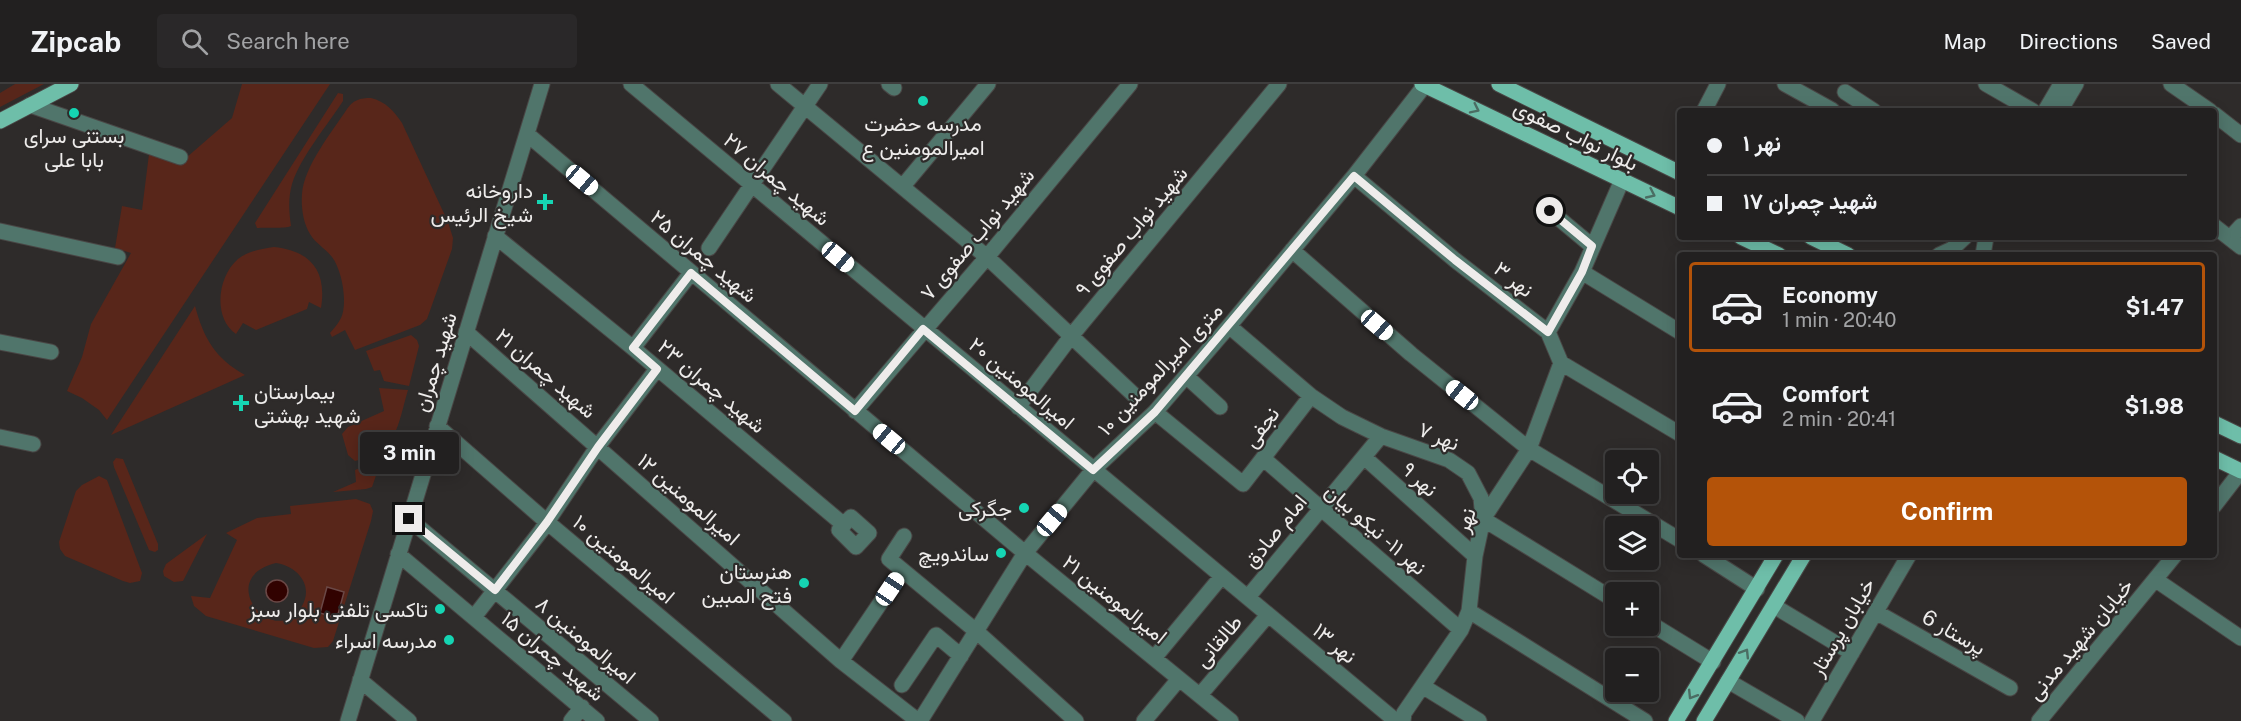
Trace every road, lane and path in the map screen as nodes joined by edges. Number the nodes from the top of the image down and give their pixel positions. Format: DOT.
graph roads {
  1 [pos="71,84"];
  2 [pos="542,84"];
  3 [pos="631,84"];
  4 [pos="778,84"];
  5 [pos="820,84"];
  6 [pos="988,84"];
  7 [pos="1130,84"];
  8 [pos="1279,84"];
  9 [pos="1499,84"];
  10 [pos="1718,84"];
  11 [pos="1785,84"];
  12 [pos="1986,84"];
  13 [pos="2061,84"];
  14 [pos="2076,84"];
  15 [pos="2171,84"];
  16 [pos="1424,85"];
  17 [pos="1847,88"];
  18 [pos="1525,90"];
  19 [pos="30,105"];
  20 [pos="806,107"];
  21 [pos="1706,108"];
  22 [pos="1827,108"];
  23 [pos="1832,108"];
  24 [pos="1870,108"];
  25 [pos="2028,108"];
  26 [pos="2047,108"];
  27 [pos="2062,108"];
  28 [pos="2206,108"];
  29 [pos="2217,116"];
  30 [pos="0,121"];
  31 [pos="526,134"];
  32 [pos="2241,135"];
  33 [pos="180,157"];
  34 [pos="1677,166"];
  35 [pos="1354,176"];
  36 [pos="1622,180"];
  37 [pos="752,185"];
  38 [pos="903,186"];
  39 [pos="1677,207"];
  40 [pos="1550,211"];
  41 [pos="2241,225"];
  42 [pos="2217,228"];
  43 [pos="0,231"];
  44 [pos="495,236"];
  45 [pos="1747,240"];
  46 [pos="1817,240"];
  47 [pos="1962,240"];
  48 [pos="2236,243"];
  49 [pos="1592,246"];
  50 [pos="709,248"];
  51 [pos="1292,250"];
  52 [pos="1773,252"];
  53 [pos="1842,252"];
  54 [pos="1946,252"];
  55 [pos="118,257"];
  56 [pos="987,257"];
  57 [pos="1582,272"];
  58 [pos="691,273"];
  59 [pos="1229,326"];
  60 [pos="923,329"];
  61 [pos="1677,330"];
  62 [pos="466,332"];
  63 [pos="1548,332"];
  64 [pos="1072,335"];
  65 [pos="0,342"];
  66 [pos="633,348"];
  67 [pos="51,352"];
  68 [pos="1561,363"];
  69 [pos="657,369"];
  70 [pos="1186,376"];
  71 [pos="1134,395"];
  72 [pos="1311,396"];
  73 [pos="1018,407"];
  74 [pos="1220,407"];
  75 [pos="855,411"];
  76 [pos="1155,412"];
  77 [pos="2217,424"];
  78 [pos="438,426"];
  79 [pos="1677,432"];
  80 [pos="1381,436"];
  81 [pos="2241,436"];
  82 [pos="0,437"];
  83 [pos="33,444"];
  84 [pos="598,447"];
  85 [pos="1529,449"];
  86 [pos="1364,457"];
  87 [pos="1264,459"];
  88 [pos="2217,459"];
  89 [pos="1093,470"];
  90 [pos="2241,471"];
  91 [pos="2217,502"];
  92 [pos="1319,508"];
  93 [pos="409,519"];
  94 [pos="1483,519"];
  95 [pos="547,522"];
  96 [pos="844,525"];
  97 [pos="904,536"];
  98 [pos="1677,538"];
  99 [pos="1025,553"];
  100 [pos="398,554"];
  101 [pos="1475,556"];
  102 [pos="1709,558"];
  103 [pos="1774,558"];
  104 [pos="1802,558"];
  105 [pos="1907,558"];
  106 [pos="2173,558"];
  107 [pos="902,571"];
  108 [pos="1222,576"];
  109 [pos="2156,580"];
  110 [pos="1757,589"];
  111 [pos="495,590"];
  112 [pos="1605,594"];
  113 [pos="1248,597"];
  114 [pos="1774,606"];
  115 [pos="1469,611"];
  116 [pos="1876,612"];
  117 [pos="1268,615"];
  118 [pos="474,617"];
  119 [pos="1659,629"];
  120 [pos="1461,630"];
  121 [pos="976,631"];
  122 [pos="2241,638"];
  123 [pos="1852,653"];
  124 [pos="961,656"];
  125 [pos="1154,658"];
  126 [pos="841,661"];
  127 [pos="1713,662"];
  128 [pos="1179,679"];
  129 [pos="360,680"];
  130 [pos="1728,681"];
  131 [pos="902,685"];
  132 [pos="1424,687"];
  133 [pos="2010,688"];
  134 [pos="1200,695"];
  135 [pos="582,707"];
  136 [pos="348,721"];
  137 [pos="409,721"];
  138 [pos="571,721"];
  139 [pos="597,721"];
  140 [pos="651,721"];
  141 [pos="784,721"];
  142 [pos="919,721"];
  143 [pos="1076,721"];
  144 [pos="1144,721"];
  145 [pos="1231,721"];
  146 [pos="1395,721"];
  147 [pos="1403,721"];
  148 [pos="1479,721"];
  149 [pos="1645,721"];
  150 [pos="1676,721"];
  151 [pos="1704,721"];
  152 [pos="1797,721"];
  153 [pos="1812,721"];
  154 [pos="2039,721"];
  1 -- 19 [label="main road"];
  2 -- 31 [label="street, شهید چمران"];
  3 -- 37 [label="street, شهید چمران ۲۷"];
  4 -- 20 [label="street"];
  5 -- 20 [label="street"];
  6 -- 38 [label="street"];
  7 -- 56 [label="street, شهید نواب صفوی ۷"];
  8 -- 64 [label="street, شهید نواب صفوی ۹"];
  9 -- 18 [label="main road, بلوار نواب صفوی"];
  10 -- 21 [label="street"];
  11 -- 22 [label="street"];
  12 -- 25 [label="street"];
  13 -- 26 [label="street"];
  14 -- 27 [label="street"];
  15 -- 28 [label="street"];
  16 -- 35 [label="street, ۱۰ متری امیرالمومنین"];
  16 -- 36 [label="main road, بلوار نواب صفوی, one-way"];
  17 -- 23 [label="street"];
  17 -- 24 [label="street"];
  18 -- 34 [label="main road, بلوار نواب صفوی"];
  19 -- 30 [label="main road"];
  19 -- 33 [label="street"];
  20 -- 37 [label="street"];
  20 -- 38 [label="street"];
  29 -- 32 [label="street"];
  31 -- 44 [label="street, شهید چمران"];
  31 -- 58 [label="street, شهید چمران ۲۵"];
  35 -- 51 [label="street, ۱۰ متری امیرالمومنین"];
  35 -- 63 [label="street, نهر ۳"];
  36 -- 39 [label="main road, بلوار نواب صفوی, one-way"];
  36 -- 49 [label="street"];
  37 -- 50 [label="street"];
  37 -- 60 [label="street, شهید چمران ۲۷"];
  38 -- 56 [label="street"];
  40 -- 49 [label="street"];
  41 -- 48 [label="street"];
  42 -- 48 [label="street"];
  43 -- 55 [label="street"];
  44 -- 62 [label="street, شهید چمران"];
  44 -- 66 [label="street, شهید چمران ۲۳"];
  45 -- 52 [label="main road"];
  46 -- 53 [label="main road"];
  47 -- 54 [label="street"];
  49 -- 57 [label="street"];
  51 -- 59 [label="street, ۱۰ متری امیرالمومنین"];
  51 -- 85 [label="street"];
  56 -- 60 [label="street, شهید نواب صفوی ۷"];
  56 -- 64 [label="street"];
  57 -- 61 [label="street"];
  57 -- 63 [label="street"];
  58 -- 66 [label="street"];
  58 -- 75 [label="street, شهید چمران ۲۵"];
  59 -- 70 [label="street, ۱۰ متری امیرالمومنین"];
  59 -- 72 [label="street, نهر ۷"];
  60 -- 73 [label="street, امیرالمومنین ۲۰"];
  60 -- 75 [label="street, شهید نواب صفوی ۷"];
  62 -- 78 [label="street, شهید چمران"];
  62 -- 84 [label="street, شهید چمران ۲۱"];
  63 -- 68 [label="street"];
  64 -- 71 [label="street"];
  64 -- 73 [label="street, شهید نواب صفوی ۹"];
  65 -- 67 [label="street"];
  66 -- 69 [label="street, شهید چمران ۲۳"];
  68 -- 79 [label="street"];
  68 -- 85 [label="street, نهر"];
  69 -- 84 [label="street"];
  69 -- 96 [label="street, شهید چمران ۲۳"];
  70 -- 74 [label="street"];
  70 -- 76 [label="street, ۱۰ متری امیرالمومنین"];
  72 -- 80 [label="street, نهر ۷"];
  72 -- 87 [label="street, نجفی"];
  73 -- 89 [label="street, امیرالمومنین ۲۰"];
  75 -- 99 [label="street, شهید چمران ۲۵"];
  76 -- 87 [label="street, نجفی"];
  76 -- 89 [label="street, ۱۰ متری امیرالمومنین"];
  77 -- 81 [label="main road"];
  78 -- 93 [label="street, شهید چمران"];
  78 -- 95 [label="street, امیرالمومنین ۱۰"];
  80 -- 86 [label="street, امام صادق"];
  80 -- 94 [label="street, نهر ۷"];
  82 -- 83 [label="street"];
  84 -- 95 [label="street"];
  84 -- 126 [label="street, امیرالمومنین ۱۲"];
  85 -- 94 [label="street, نهر"];
  85 -- 98 [label="street"];
  86 -- 92 [label="street, امام صادق"];
  86 -- 101 [label="street, نهر ۹"];
  87 -- 92 [label="street, نهر ۱۱ - نیکو بیان"];
  88 -- 90 [label="main road"];
  89 -- 99 [label="street, ۱۰ متری امیرالمومنین"];
  89 -- 108 [label="street, امیرالمومنین ۲۰"];
  90 -- 91 [label="street"];
  92 -- 113 [label="street, امام صادق"];
  92 -- 120 [label="street, نهر ۱۱ - نیکو بیان"];
  93 -- 100 [label="street, شهید چمران"];
  93 -- 111 [label="street, امیرالمومنین ۸"];
  94 -- 101 [label="street, نهر"];
  94 -- 112 [label="street"];
  95 -- 111 [label="street"];
  95 -- 141 [label="street, امیرالمومنین ۱۰"];
  97 -- 107 [label="street"];
  99 -- 121 [label="street, ۱۰ متری امیرالمومنین"];
  99 -- 125 [label="street, امیرالمومنین ۲۱"];
  100 -- 118 [label="street, شهید چمران ۱۵"];
  100 -- 129 [label="street, شهید چمران"];
  101 -- 115 [label="street, نهر"];
  102 -- 110 [label="street"];
  103 -- 110 [label="main road"];
  104 -- 114 [label="main road"];
  105 -- 116 [label="street, خیابان پرستار"];
  106 -- 109 [label="street, خیابان شهید مدنی"];
  107 -- 121 [label="street"];
  107 -- 126 [label="street"];
  108 -- 113 [label="street, نهر ۱۳"];
  108 -- 125 [label="street, طالقانی"];
  109 -- 122 [label="street"];
  109 -- 154 [label="street, خیابان شهید مدنی"];
  110 -- 127 [label="main road"];
  111 -- 118 [label="street"];
  111 -- 140 [label="street, امیرالمومنین ۸"];
  113 -- 117 [label="street, نهر ۱۳"];
  114 -- 123 [label="street"];
  130 -- 114 [label="main road, one-way"];
  115 -- 120 [label="street, نهر"];
  115 -- 149 [label="street"];
  116 -- 123 [label="street, خیابان پرستار"];
  116 -- 133 [label="street, پرستار 6"];
  117 -- 134 [label="street, طالقانی"];
  117 -- 146 [label="street, نهر ۱۳"];
  118 -- 135 [label="street, شهید چمران ۱۵"];
  119 -- 127 [label="street"];
  120 -- 132 [label="street, نهر"];
  121 -- 124 [label="street, ۱۰ متری امیرالمومنین"];
  121 -- 143 [label="street"];
  123 -- 153 [label="street, خیابان پرستار"];
  124 -- 131 [label="street"];
  124 -- 142 [label="street, ۱۰ متری امیرالمومنین"];
  125 -- 128 [label="street, امیرالمومنین ۲۱"];
  126 -- 142 [label="street, امیرالمومنین ۱۲"];
  127 -- 150 [label="main road, one-way"];
  128 -- 134 [label="street, امیرالمومنین ۲۱"];
  128 -- 144 [label="street"];
  129 -- 136 [label="street, شهید چمران"];
  129 -- 137 [label="street"];
  130 -- 151 [label="main road"];
  130 -- 152 [label="street"];
  132 -- 147 [label="street, نهر"];
  132 -- 148 [label="street"];
  134 -- 145 [label="street, امیرالمومنین ۲۱"];
  135 -- 138 [label="street"];
  135 -- 139 [label="street, شهید چمران ۱۵"];
}
